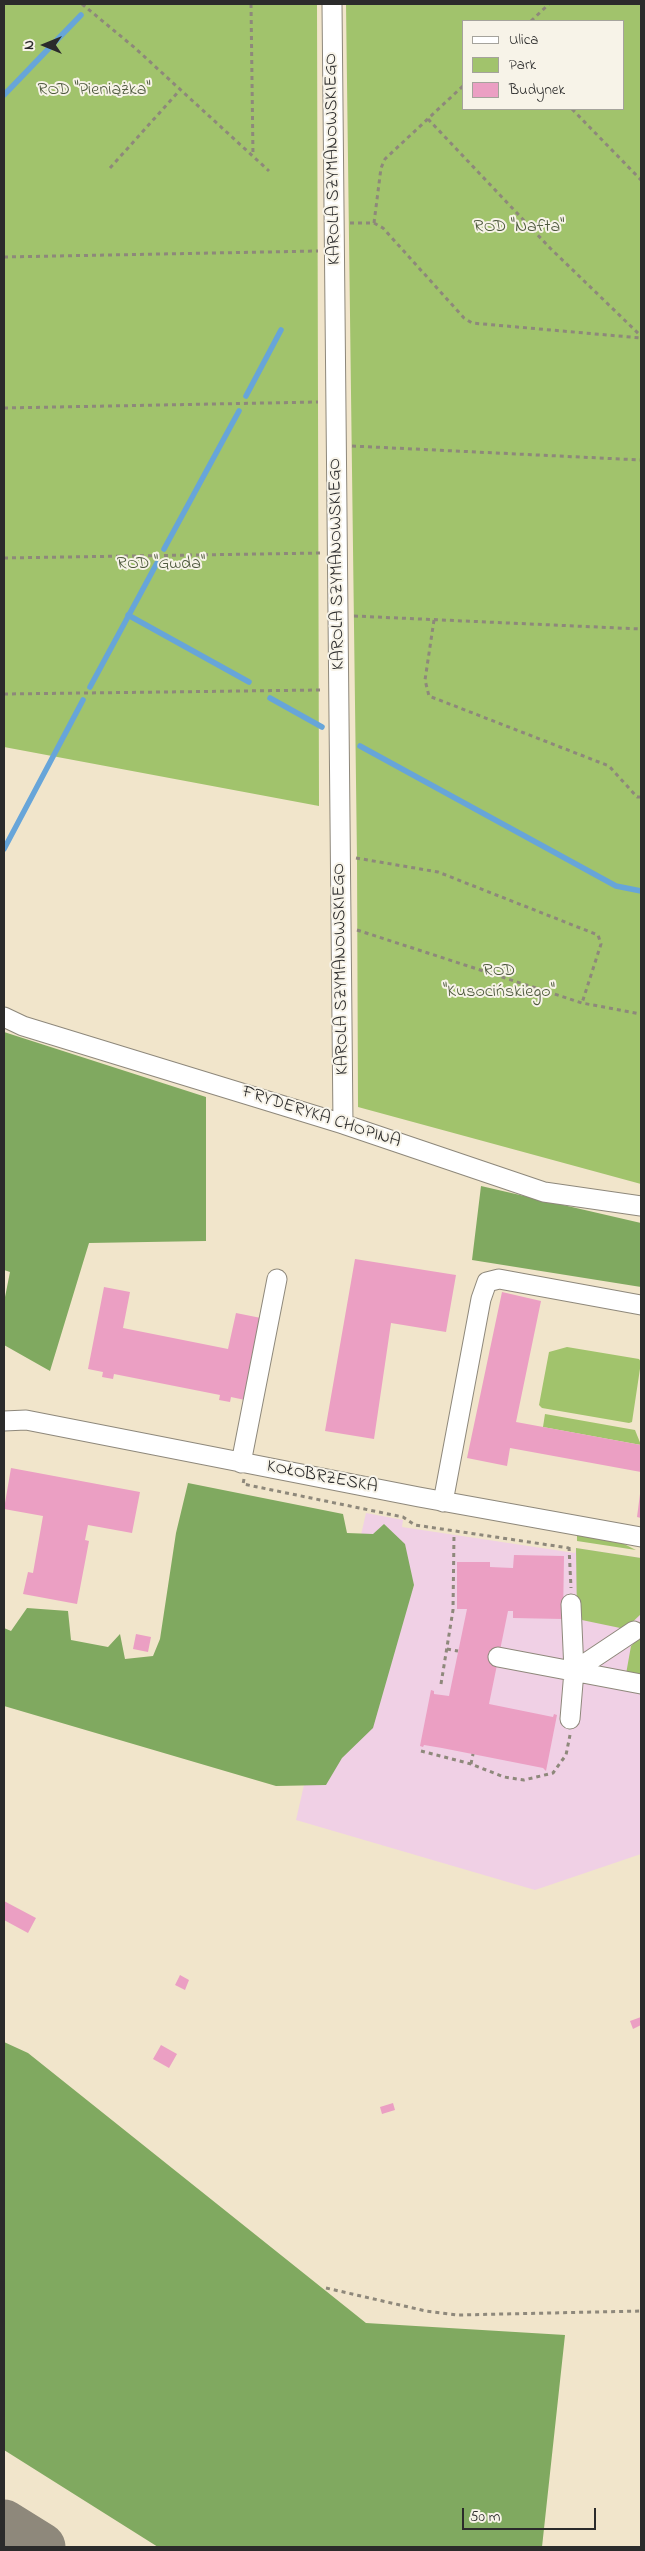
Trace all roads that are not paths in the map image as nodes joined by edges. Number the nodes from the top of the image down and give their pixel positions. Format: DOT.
graph roads {
  1 [pos="332,4"];
  2 [pos="4,1017"];
  3 [pos="343,1124"];
  4 [pos="641,1206"];
  5 [pos="277,1279"];
  6 [pos="641,1305"];
  7 [pos="4,1421"];
  8 [pos="244,1463"];
  9 [pos="443,1502"];
  10 [pos="641,1537"];
  11 [pos="571,1604"];
  12 [pos="634,1631"];
  13 [pos="498,1657"];
  14 [pos="574,1671"];
  15 [pos="633,1682"];
  16 [pos="570,1719"];
  1 -- 3 [label="street, KAROLA SZYMANOWSKIEGO"];
  2 -- 3 [label="street, FRYDERYKA CHOPINA"];
  3 -- 4 [label="street, FRYDERYKA CHOPINA"];
  5 -- 8 [label="street"];
  6 -- 9 [label="street"];
  7 -- 8 [label="street, KOŁOBRZESKA"];
  8 -- 9 [label="street, KOŁOBRZESKA"];
  9 -- 10 [label="street, KOŁOBRZESKA"];
  11 -- 14 [label="street"];
  12 -- 14 [label="street"];
  13 -- 14 [label="street"];
  14 -- 15 [label="street"];
  14 -- 16 [label="street"];
}
